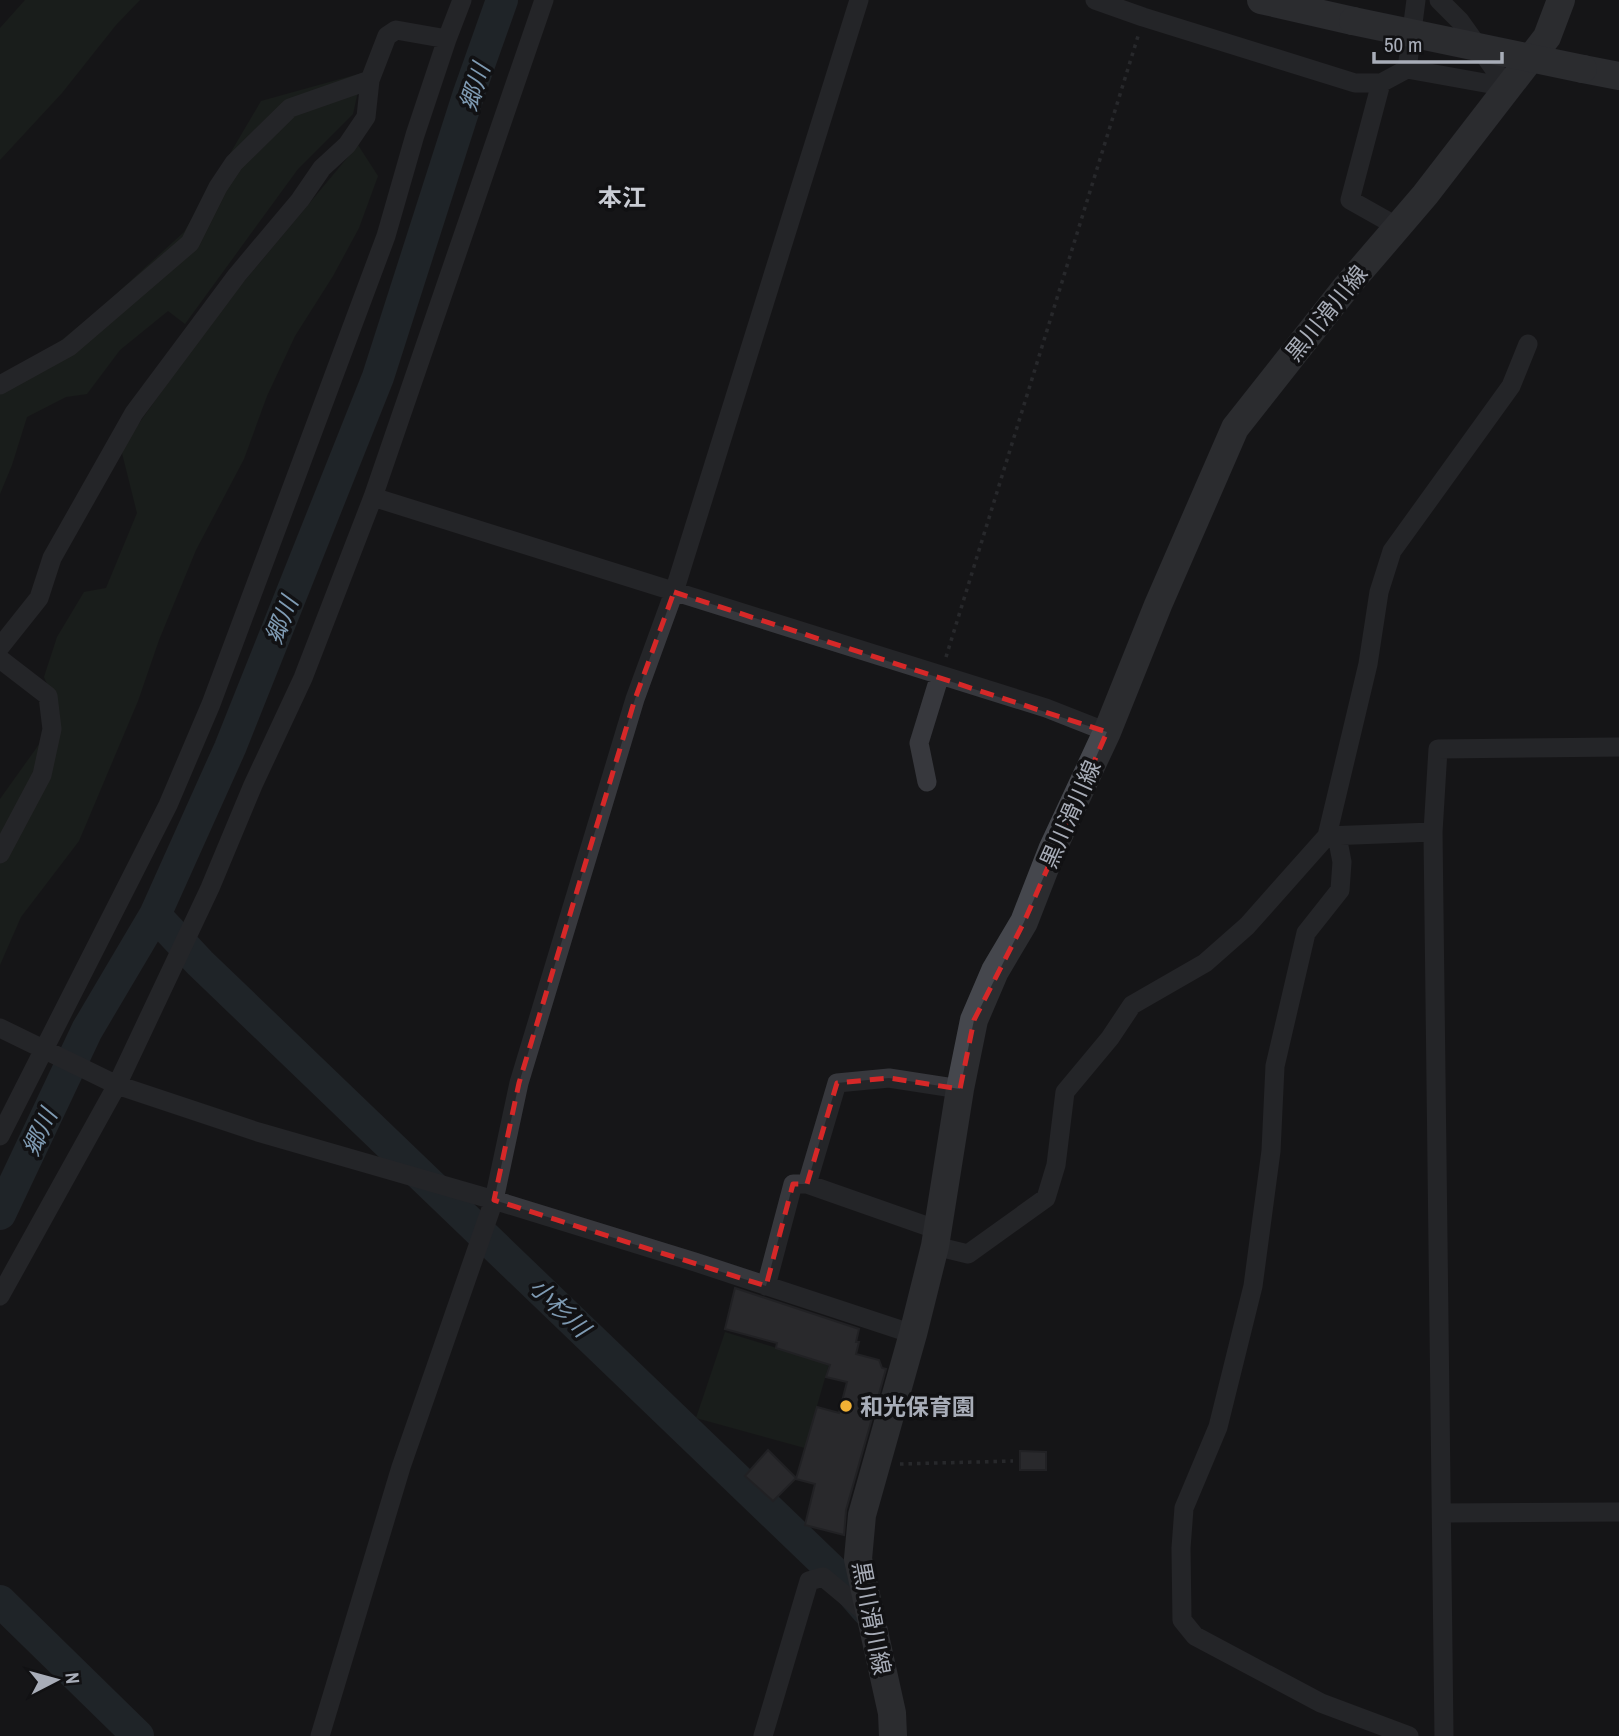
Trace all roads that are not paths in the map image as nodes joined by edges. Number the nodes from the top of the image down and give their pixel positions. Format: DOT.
graph roads {
  1 [pos="462,0"];
  2 [pos="544,0"];
  3 [pos="859,0"];
  4 [pos="1096,0"];
  5 [pos="1261,0"];
  6 [pos="1416,0"];
  7 [pos="1439,0"];
  8 [pos="1561,0"];
  9 [pos="1327,8"];
  10 [pos="447,39"];
  11 [pos="1407,69"];
  12 [pos="1619,76"];
  13 [pos="370,80"];
  14 [pos="1381,83"];
  15 [pos="1507,87"];
  16 [pos="1398,227"];
  17 [pos="1528,344"];
  18 [pos="0,385"];
  19 [pos="373,497"];
  20 [pos="674,592"];
  21 [pos="0,646"];
  22 [pos="0,659"];
  23 [pos="940,675"];
  24 [pos="1107,732"];
  25 [pos="1619,747"];
  26 [pos="927,782"];
  27 [pos="1433,832"];
  28 [pos="1332,836"];
  29 [pos="0,855"];
  30 [pos="0,1028"];
  31 [pos="43,1049"];
  32 [pos="117,1085"];
  33 [pos="960,1088"];
  34 [pos="0,1136"];
  35 [pos="807,1184"];
  36 [pos="494,1200"];
  37 [pos="937,1238"];
  38 [pos="766,1286"];
  39 [pos="0,1296"];
  40 [pos="913,1334"];
  41 [pos="1619,1512"];
  42 [pos="1442,1513"];
  43 [pos="871,1617"];
  44 [pos="320,1736"];
  45 [pos="763,1736"];
  46 [pos="893,1736"];
  47 [pos="1409,1736"];
  48 [pos="1444,1736"];
  1 -- 10 [label="street"];
  2 -- 19 [label="street"];
  3 -- 20 [label="street"];
  4 -- 14 [label="street"];
  5 -- 9 [label="main road"];
  6 -- 11 [label="street"];
  7 -- 15 [label="street"];
  8 -- 15 [label="main road, 黒川滑川線"];
  9 -- 12 [label="main road, bridge"];
  10 -- 13 [label="street"];
  10 -- 31 [label="street"];
  11 -- 14 [label="street"];
  11 -- 15 [label="street"];
  13 -- 18 [label="street"];
  13 -- 21 [label="street"];
  14 -- 16 [label="street"];
  15 -- 16 [label="main road, 黒川滑川線"];
  16 -- 24 [label="main road, 黒川滑川線"];
  17 -- 28 [label="street"];
  19 -- 20 [label="street"];
  19 -- 32 [label="street"];
  20 -- 23 [label="street"];
  20 -- 36 [label="street"];
  22 -- 29 [label="street"];
  23 -- 24 [label="street"];
  23 -- 26 [label="street"];
  24 -- 33 [label="main road, 黒川滑川線"];
  25 -- 27 [label="street"];
  27 -- 28 [label="street"];
  27 -- 42 [label="street"];
  28 -- 37 [label="street"];
  28 -- 47 [label="street"];
  30 -- 31 [label="street"];
  31 -- 32 [label="street"];
  31 -- 34 [label="street"];
  32 -- 36 [label="street"];
  32 -- 39 [label="street"];
  33 -- 35 [label="street"];
  33 -- 37 [label="main road, 黒川滑川線"];
  35 -- 37 [label="street"];
  35 -- 38 [label="street"];
  36 -- 38 [label="street"];
  36 -- 44 [label="street"];
  37 -- 40 [label="main road, 黒川滑川線"];
  38 -- 40 [label="street"];
  40 -- 43 [label="main road, 黒川滑川線"];
  41 -- 42 [label="street"];
  42 -- 48 [label="street"];
  43 -- 45 [label="street"];
  43 -- 46 [label="main road, 黒川滑川線"];
}
